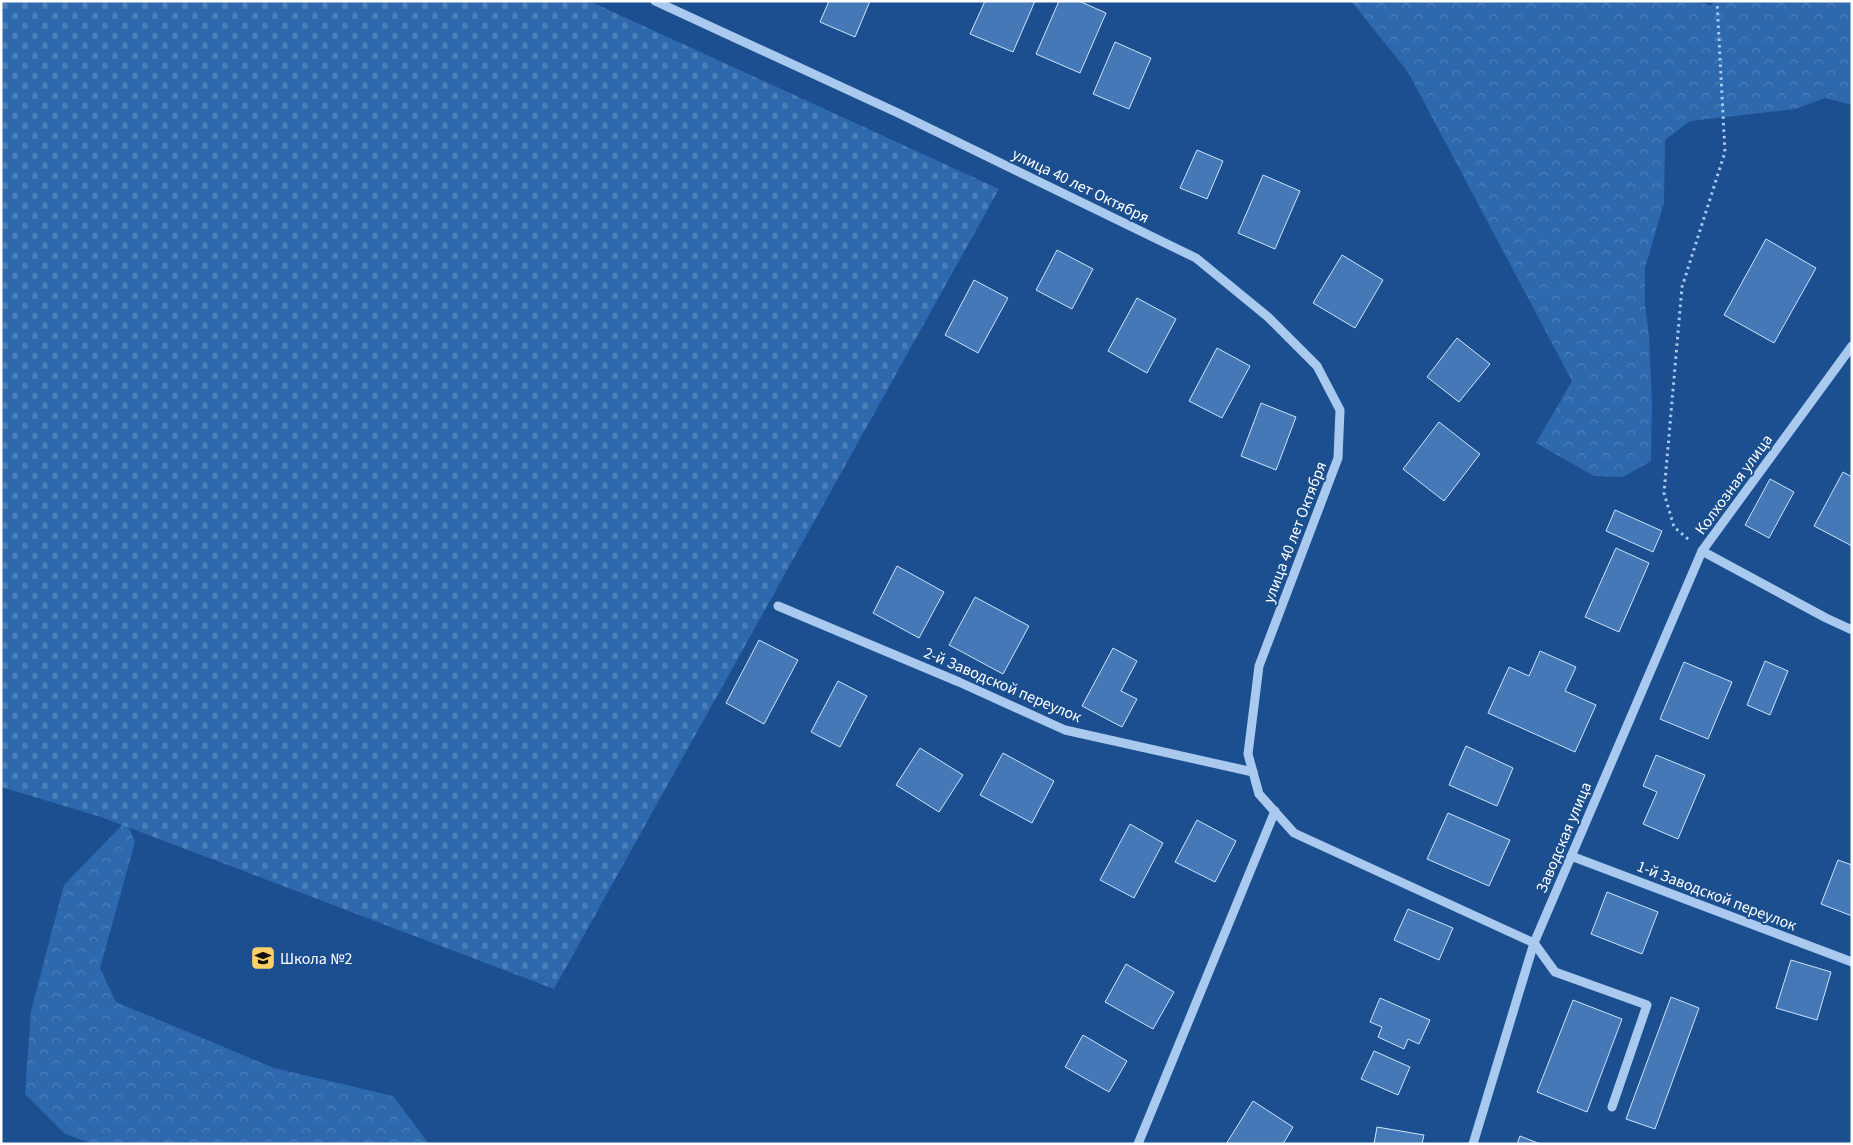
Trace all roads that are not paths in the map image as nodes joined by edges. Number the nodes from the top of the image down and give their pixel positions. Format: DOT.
graph roads {
  1 [pos="655,1"];
  2 [pos="1852,346"];
  3 [pos="1702,551"];
  4 [pos="778,606"];
  5 [pos="1852,630"];
  6 [pos="1253,772"];
  7 [pos="1275,811"];
  8 [pos="1571,856"];
  9 [pos="1534,943"];
  10 [pos="1852,962"];
  11 [pos="1612,1107"];
  12 [pos="1138,1144"];
  13 [pos="1473,1144"];
  1 -- 6 [label="street, улица 40 лет Октября"];
  2 -- 3 [label="street, Колхозная улица"];
  3 -- 5 [label="street, Колхозная улица"];
  3 -- 8 [label="street, Заводская улица"];
  4 -- 6 [label="street, 2-й Заводской переулок"];
  6 -- 7 [label="street, улица 40 лет Октября"];
  7 -- 9 [label="street, улица 40 лет Октября"];
  7 -- 12 [label="street"];
  8 -- 9 [label="street, Заводская улица"];
  8 -- 10 [label="street, 1-й Заводской переулок"];
  9 -- 11 [label="street"];
  9 -- 13 [label="street, Заводская улица"];
}
